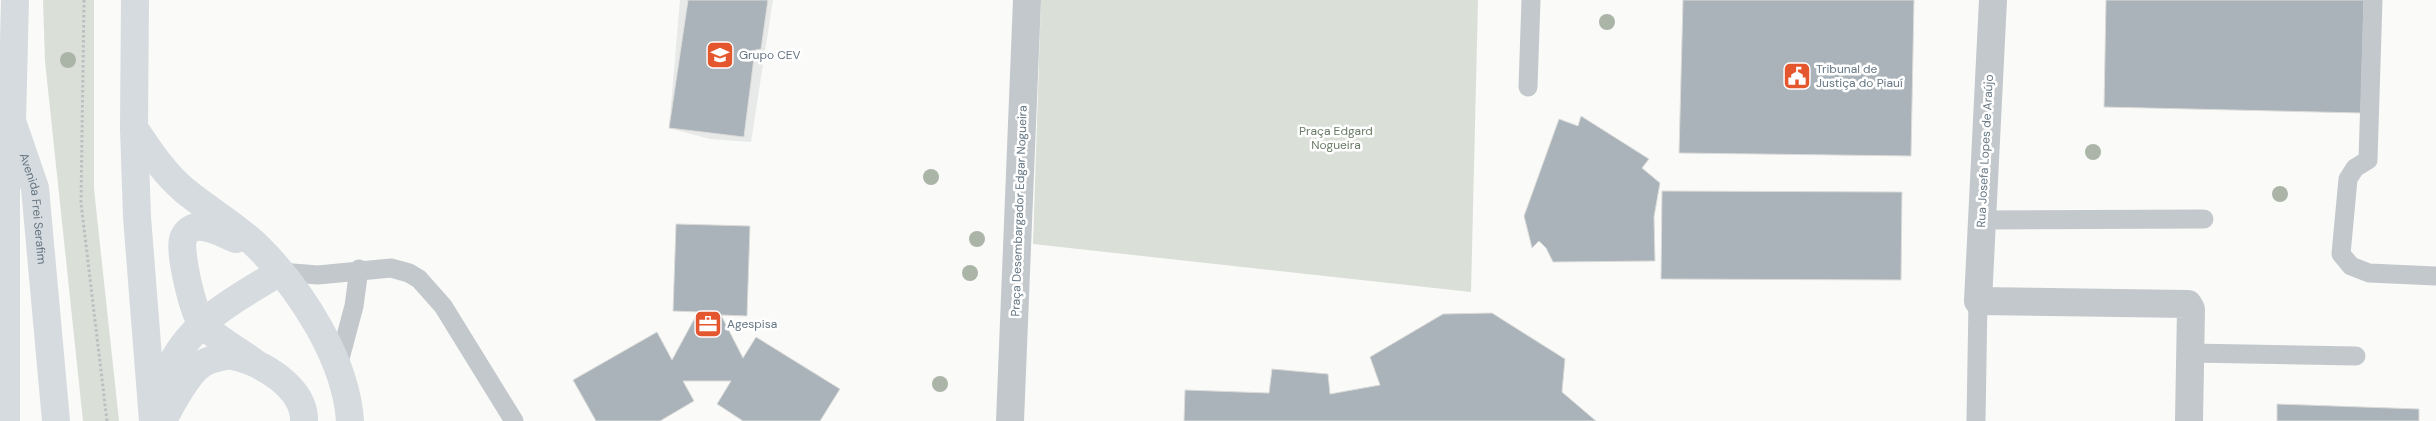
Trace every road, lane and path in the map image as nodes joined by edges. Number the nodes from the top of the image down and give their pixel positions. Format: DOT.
graph roads {
  1 [pos="15,0"];
  2 [pos="84,0"];
  3 [pos="135,0"];
  4 [pos="1027,0"];
  5 [pos="1531,0"];
  6 [pos="1993,0"];
  7 [pos="2373,0"];
  8 [pos="1528,87"];
  9 [pos="12,121"];
  10 [pos="134,128"];
  11 [pos="3,183"];
  12 [pos="2204,219"];
  13 [pos="1982,220"];
  14 [pos="259,248"];
  15 [pos="359,269"];
  16 [pos="280,272"];
  17 [pos="2436,276"];
  18 [pos="1978,301"];
  19 [pos="202,324"];
  20 [pos="2190,353"];
  21 [pos="2356,356"];
  22 [pos="254,362"];
  23 [pos="338,366"];
  24 [pos="6,421"];
  25 [pos="56,421"];
  26 [pos="107,421"];
  27 [pos="153,421"];
  28 [pos="158,421"];
  29 [pos="163,421"];
  30 [pos="304,421"];
  31 [pos="350,421"];
  32 [pos="514,421"];
  33 [pos="1010,421"];
  34 [pos="1976,421"];
  35 [pos="2188,421"];
  1 -- 9 [label="main road, Avenida Frei Serafim"];
  2 -- 26 [label="path"];
  3 -- 10 [label="main road"];
  4 -- 33 [label="street, Praça Desembargador Edgar Nogueira"];
  5 -- 8 [label="lane"];
  6 -- 13 [label="street, Rua Josefa Lopes de Araújo"];
  7 -- 17 [label="lane"];
  9 -- 11 [label="main road"];
  9 -- 25 [label="main road, Avenida Frei Serafim"];
  10 -- 14 [label="main road"];
  10 -- 27 [label="main road"];
  11 -- 24 [label="main road"];
  12 -- 13 [label="lane"];
  13 -- 18 [label="street, Rua Josefa Lopes de Araújo"];
  14 -- 16 [label="main road"];
  14 -- 19 [label="main road"];
  15 -- 16 [label="lane"];
  15 -- 23 [label="lane"];
  15 -- 32 [label="lane"];
  16 -- 19 [label="main road"];
  16 -- 23 [label="main road"];
  18 -- 20 [label="street"];
  18 -- 34 [label="lane"];
  19 -- 22 [label="main road"];
  19 -- 28 [label="main road"];
  20 -- 21 [label="lane"];
  20 -- 35 [label="street"];
  22 -- 29 [label="main road"];
  22 -- 30 [label="main road"];
  23 -- 31 [label="main road"];
}
